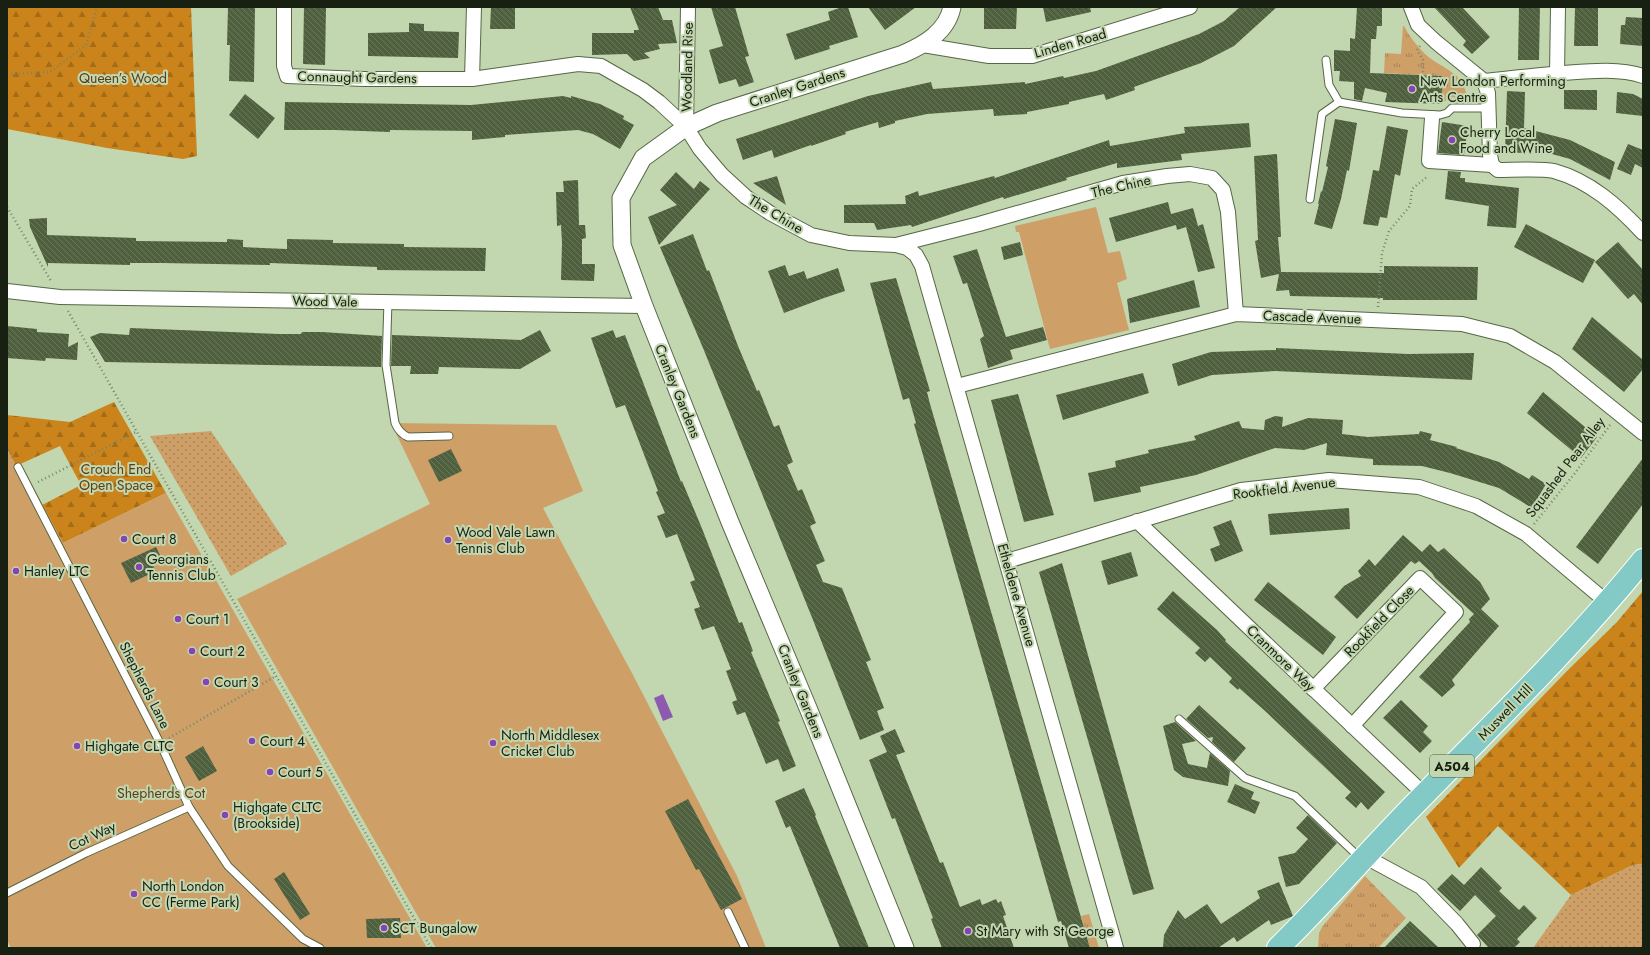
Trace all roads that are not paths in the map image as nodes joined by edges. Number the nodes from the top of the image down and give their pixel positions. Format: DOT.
graph roads {
  1 [pos="284,7"];
  2 [pos="474,7"];
  3 [pos="688,7"];
  4 [pos="952,7"];
  5 [pos="1190,7"];
  6 [pos="1411,7"];
  7 [pos="1558,7"];
  8 [pos="923,45"];
  9 [pos="1326,60"];
  10 [pos="1557,74"];
  11 [pos="1643,76"];
  12 [pos="472,79"];
  13 [pos="1484,81"];
  14 [pos="1339,102"];
  15 [pos="1489,108"];
  16 [pos="1432,118"];
  17 [pos="686,127"];
  18 [pos="1492,164"];
  19 [pos="1310,199"];
  20 [pos="1643,233"];
  21 [pos="901,246"];
  22 [pos="7,291"];
  23 [pos="388,302"];
  24 [pos="644,306"];
  25 [pos="1236,314"];
  26 [pos="957,386"];
  27 [pos="1643,433"];
  28 [pos="449,436"];
  29 [pos="18,467"];
  30 [pos="1138,522"];
  31 [pos="1643,560"];
  32 [pos="1007,561"];
  33 [pos="1608,603"];
  34 [pos="1313,689"];
  35 [pos="1179,719"];
  36 [pos="1352,726"];
  37 [pos="1424,794"];
  38 [pos="189,807"];
  39 [pos="1363,858"];
  40 [pos="1344,877"];
  41 [pos="7,892"];
  42 [pos="728,912"];
  43 [pos="1473,944"];
  44 [pos="320,948"];
  45 [pos="745,948"];
  46 [pos="905,948"];
  47 [pos="1116,948"];
  48 [pos="1278,948"];
  49 [pos="1299,948"];
  1 -- 12 [label="street, Connaught Gardens"];
  2 -- 12 [label="street"];
  3 -- 17 [label="street, Woodland Rise"];
  4 -- 8 [label="street, Cranley Gardens"];
  5 -- 8 [label="street, Linden Road"];
  6 -- 13 [label="street"];
  7 -- 10 [label="street"];
  8 -- 17 [label="street, Cranley Gardens"];
  9 -- 14 [label="lane"];
  10 -- 11 [label="street"];
  10 -- 13 [label="street"];
  12 -- 17 [label="street, Connaught Gardens"];
  13 -- 15 [label="street"];
  14 -- 15 [label="lane"];
  14 -- 19 [label="lane"];
  15 -- 18 [label="street"];
  16 -- 18 [label="street"];
  17 -- 21 [label="street, The Chine"];
  17 -- 24 [label="street, Cranley Gardens"];
  18 -- 20 [label="street"];
  21 -- 25 [label="street, The Chine"];
  21 -- 26 [label="street, Etheldene Avenue"];
  22 -- 23 [label="street, Wood Vale"];
  23 -- 24 [label="street, Wood Vale"];
  23 -- 28 [label="lane"];
  24 -- 46 [label="street, Cranley Gardens"];
  25 -- 26 [label="street, Cascade Avenue"];
  25 -- 27 [label="street, Cascade Avenue"];
  26 -- 32 [label="street, Etheldene Avenue"];
  29 -- 38 [label="lane, Shepherds Lane"];
  30 -- 32 [label="street, Rookfield Avenue"];
  30 -- 33 [label="street, Rookfield Avenue"];
  30 -- 34 [label="street, Cranmore Way"];
  31 -- 33 [label="main road, Muswell Hill / A504"];
  32 -- 47 [label="street, Etheldene Avenue"];
  33 -- 37 [label="main road, Muswell Hill / A504"];
  34 -- 36 [label="street, Cranmore Way"];
  34 -- 36 [label="street, Rookfield Close"];
  35 -- 39 [label="lane"];
  36 -- 37 [label="street, Cranmore Way"];
  37 -- 39 [label="main road, Muswell Hill / A504"];
  38 -- 41 [label="lane, Cot Way"];
  38 -- 44 [label="lane, Shepherds Lane"];
  39 -- 40 [label="main road, Muswell Hill / A504"];
  39 -- 43 [label="street"];
  40 -- 48 [label="main road, Muswell Hill / A504"];
  40 -- 49 [label="main road, Muswell Hill / A504"];
  42 -- 45 [label="lane"];
}
